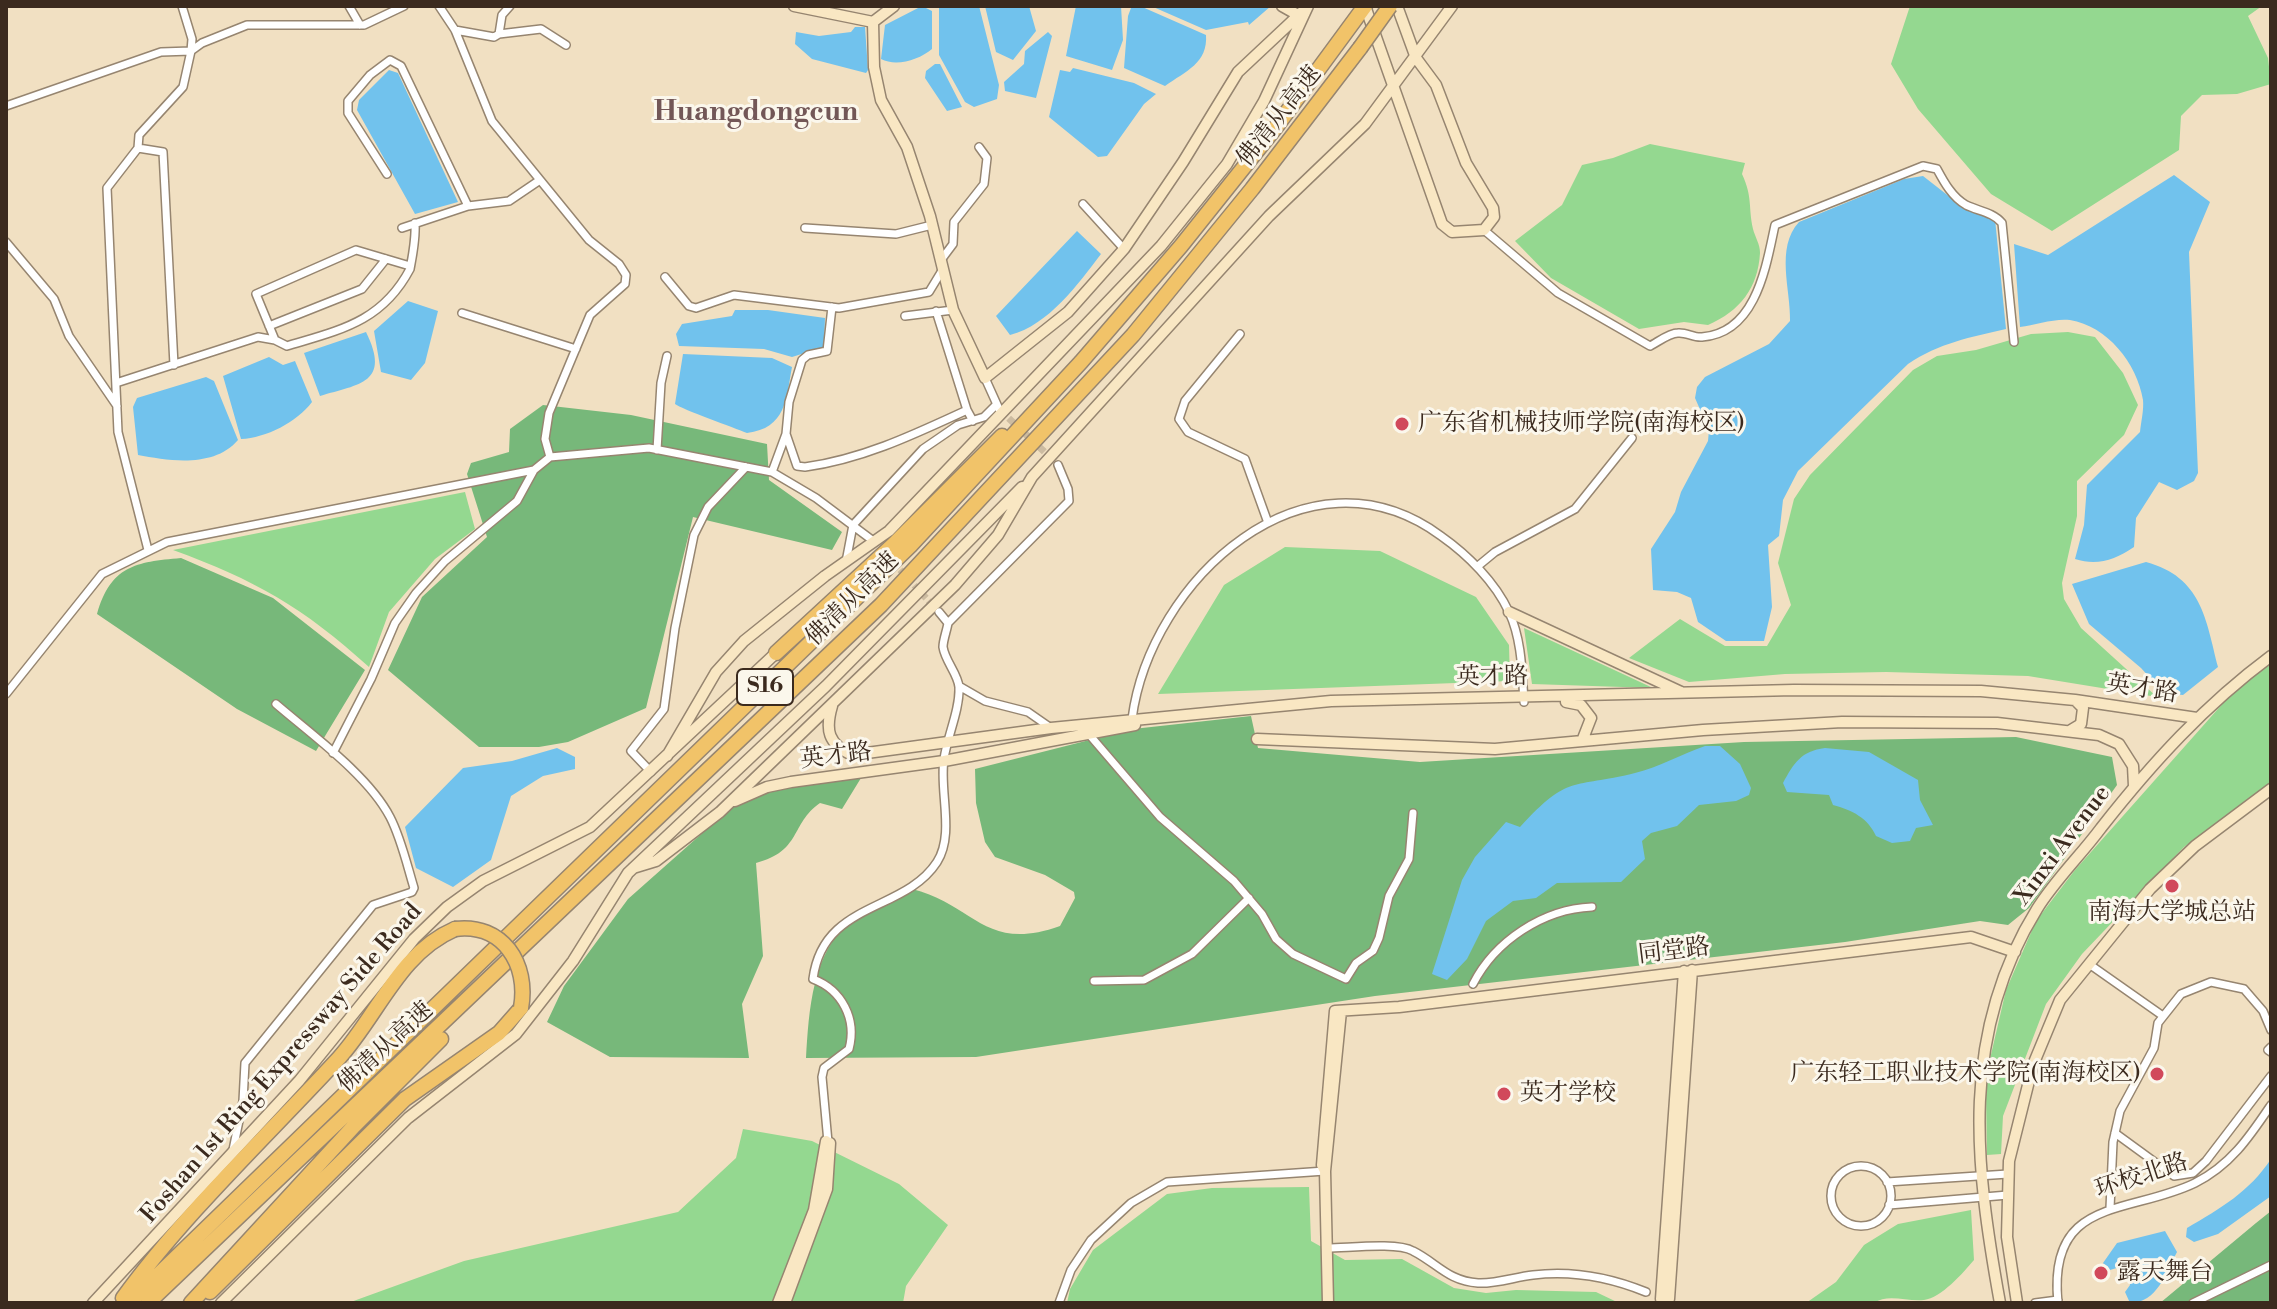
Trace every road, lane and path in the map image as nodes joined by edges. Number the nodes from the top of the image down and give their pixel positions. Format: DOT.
graph roads {
  1 [pos="182,6"];
  2 [pos="349,6"];
  3 [pos="404,6"];
  4 [pos="439,6"];
  5 [pos="510,6"];
  6 [pos="794,6"];
  7 [pos="894,6"];
  8 [pos="1282,6"];
  9 [pos="1308,6"];
  10 [pos="1365,6"];
  11 [pos="1390,6"];
  12 [pos="1397,6"];
  13 [pos="1452,6"];
  14 [pos="1298,15"];
  15 [pos="873,22"];
  16 [pos="360,25"];
  17 [pos="455,30"];
  18 [pos="499,34"];
  19 [pos="566,45"];
  20 [pos="191,51"];
  21 [pos="1416,58"];
  22 [pos="1393,89"];
  23 [pos="6,106"];
  24 [pos="979,147"];
  25 [pos="138,148"];
  26 [pos="387,174"];
  27 [pos="540,180"];
  28 [pos="1083,204"];
  29 [pos="468,206"];
  30 [pos="415,223"];
  31 [pos="932,225"];
  32 [pos="402,228"];
  33 [pos="805,228"];
  34 [pos="1484,230"];
  35 [pos="6,242"];
  36 [pos="1124,249"];
  37 [pos="386,259"];
  38 [pos="942,264"];
  39 [pos="410,266"];
  40 [pos="665,277"];
  41 [pos="832,307"];
  42 [pos="953,310"];
  43 [pos="936,311"];
  44 [pos="462,313"];
  45 [pos="905,316"];
  46 [pos="269,326"];
  47 [pos="1240,334"];
  48 [pos="275,340"];
  49 [pos="2014,342"];
  50 [pos="576,349"];
  51 [pos="667,356"];
  52 [pos="174,365"];
  53 [pos="985,378"];
  54 [pos="116,383"];
  55 [pos="1049,397"];
  56 [pos="117,406"];
  57 [pos="967,410"];
  58 [pos="973,421"];
  59 [pos="786,434"];
  60 [pos="1632,438"];
  61 [pos="657,450"];
  62 [pos="550,457"];
  63 [pos="1058,465"];
  64 [pos="746,467"];
  65 [pos="534,470"];
  66 [pos="772,472"];
  67 [pos="1032,477"];
  68 [pos="1267,520"];
  69 [pos="853,525"];
  70 [pos="872,540"];
  71 [pos="148,550"];
  72 [pos="846,562"];
  73 [pos="1478,566"];
  74 [pos="939,612"];
  75 [pos="1509,612"];
  76 [pos="948,623"];
  77 [pos="776,653"];
  78 [pos="2271,656"];
  79 [pos="959,686"];
  80 [pos="6,694"];
  81 [pos="1686,695"];
  82 [pos="1524,700"];
  83 [pos="2075,700"];
  84 [pos="276,704"];
  85 [pos="832,706"];
  86 [pos="2197,718"];
  87 [pos="1132,719"];
  88 [pos="1084,724"];
  89 [pos="1051,728"];
  90 [pos="2071,730"];
  91 [pos="1088,736"];
  92 [pos="1257,739"];
  93 [pos="1582,741"];
  94 [pos="947,745"];
  95 [pos="333,753"];
  96 [pos="667,756"];
  97 [pos="944,761"];
  98 [pos="651,772"];
  99 [pos="2134,786"];
  100 [pos="2271,789"];
  101 [pos="728,804"];
  102 [pos="1413,813"];
  103 [pos="633,868"];
  104 [pos="1249,898"];
  105 [pos="1592,907"];
  106 [pos="551,923"];
  107 [pos="2015,952"];
  108 [pos="2089,964"];
  109 [pos="1688,970"];
  110 [pos="1094,981"];
  111 [pos="1473,984"];
  112 [pos="2163,1016"];
  113 [pos="2271,1030"];
  114 [pos="2271,1076"];
  115 [pos="2271,1105"];
  116 [pos="2115,1133"];
  117 [pos="828,1142"];
  118 [pos="233,1152"];
  119 [pos="1325,1171"];
  120 [pos="2008,1174"];
  121 [pos="1979,1176"];
  122 [pos="1887,1182"];
  123 [pos="2008,1195"];
  124 [pos="1981,1197"];
  125 [pos="1889,1205"];
  126 [pos="2110,1208"];
  127 [pos="1328,1248"];
  128 [pos="2271,1265"];
  129 [pos="1646,1292"];
  130 [pos="1665,1299"];
  131 [pos="2058,1302"];
  132 [pos="93,1303"];
  133 [pos="120,1303"];
  134 [pos="129,1303"];
  135 [pos="148,1303"];
  136 [pos="191,1303"];
  137 [pos="198,1303"];
  138 [pos="221,1303"];
  139 [pos="778,1303"];
  140 [pos="785,1303"];
  141 [pos="1059,1303"];
  142 [pos="1328,1303"];
  143 [pos="2000,1303"];
  144 [pos="2017,1303"];
  145 [pos="2035,1303"];
  146 [pos="2193,1303"];
  1 -- 20 [label="street"];
  2 -- 16 [label="street"];
  3 -- 16 [label="street"];
  4 -- 17 [label="street"];
  5 -- 18 [label="street"];
  6 -- 15 [label="main road"];
  7 -- 15 [label="main road"];
  8 -- 14 [label="main road"];
  9 -- 14 [label="main road"];
  9 -- 72 [label="main road"];
  10 -- 22 [label="main road"];
  10 -- 55 [label="highway, 佛清从高速 / S16"];
  11 -- 106 [label="highway, 佛清从高速 / S16, bridge"];
  12 -- 21 [label="main road"];
  13 -- 21 [label="main road"];
  14 -- 36 [label="main road"];
  15 -- 31 [label="main road"];
  16 -- 20 [label="street"];
  17 -- 18 [label="street"];
  17 -- 27 [label="street"];
  18 -- 19 [label="street"];
  20 -- 23 [label="street"];
  20 -- 25 [label="street"];
  21 -- 22 [label="main road"];
  21 -- 34 [label="main road"];
  22 -- 34 [label="main road"];
  22 -- 67 [label="main road"];
  24 -- 38 [label="street"];
  25 -- 52 [label="street"];
  25 -- 54 [label="street"];
  26 -- 29 [label="street"];
  27 -- 29 [label="street"];
  27 -- 50 [label="street"];
  28 -- 36 [label="street"];
  29 -- 30 [label="street"];
  30 -- 32 [label="street"];
  30 -- 39 [label="street"];
  31 -- 33 [label="street"];
  31 -- 38 [label="main road"];
  34 -- 49 [label="street"];
  35 -- 56 [label="street"];
  36 -- 53 [label="main road"];
  37 -- 39 [label="street"];
  37 -- 46 [label="street"];
  37 -- 46 [label="street"];
  38 -- 41 [label="street"];
  38 -- 42 [label="main road"];
  39 -- 48 [label="street"];
  40 -- 41 [label="street"];
  41 -- 59 [label="street"];
  42 -- 43 [label="street"];
  42 -- 53 [label="main road"];
  43 -- 45 [label="street"];
  43 -- 57 [label="street"];
  44 -- 50 [label="street"];
  46 -- 48 [label="street"];
  47 -- 68 [label="street"];
  48 -- 54 [label="street"];
  50 -- 62 [label="street"];
  51 -- 61 [label="street"];
  53 -- 58 [label="street"];
  54 -- 56 [label="street"];
  55 -- 77 [label="highway"];
  55 -- 134 [label="highway, 佛清从高速 / S16"];
  56 -- 71 [label="street"];
  57 -- 58 [label="street"];
  57 -- 59 [label="street"];
  58 -- 69 [label="street"];
  59 -- 66 [label="street"];
  60 -- 73 [label="street"];
  61 -- 62 [label="street"];
  61 -- 64 [label="street"];
  62 -- 65 [label="street"];
  63 -- 76 [label="street"];
  64 -- 66 [label="street"];
  64 -- 98 [label="street"];
  65 -- 71 [label="street"];
  65 -- 95 [label="street"];
  66 -- 69 [label="street"];
  67 -- 85 [label="main road"];
  67 -- 103 [label="main road"];
  68 -- 73 [label="street"];
  68 -- 87 [label="street"];
  69 -- 70 [label="street"];
  69 -- 72 [label="street"];
  71 -- 80 [label="street"];
  72 -- 96 [label="main road"];
  73 -- 75 [label="street"];
  74 -- 76 [label="street"];
  75 -- 81 [label="main road"];
  75 -- 82 [label="street"];
  76 -- 79 [label="street"];
  77 -- 96 [label="main road"];
  78 -- 86 [label="main road, Xinxi Avenue"];
  79 -- 89 [label="street"];
  79 -- 94 [label="street"];
  81 -- 82 [label="main road, 英才路"];
  81 -- 83 [label="main road, 英才路"];
  82 -- 87 [label="main road, 英才路"];
  82 -- 91 [label="main road, 英才路"];
  82 -- 93 [label="main road, 英才路"];
  83 -- 86 [label="main road, 英才路"];
  83 -- 90 [label="main road"];
  84 -- 95 [label="street"];
  85 -- 94 [label="main road, 英才路"];
  85 -- 101 [label="main road"];
  86 -- 99 [label="main road, Xinxi Avenue"];
  87 -- 88 [label="main road, 英才路"];
  88 -- 89 [label="main road, 英才路"];
  88 -- 91 [label="street"];
  89 -- 94 [label="main road, 英才路"];
  90 -- 93 [label="main road"];
  90 -- 99 [label="main road"];
  91 -- 97 [label="main road, 英才路"];
  91 -- 104 [label="street"];
  92 -- 93 [label="main road"];
  94 -- 97 [label="street"];
  95 -- 118 [label="street"];
  96 -- 98 [label="main road, Foshan 1st Ring Expressway Side Road"];
  97 -- 101 [label="main road, 英才路"];
  97 -- 117 [label="street"];
  98 -- 118 [label="main road, Foshan 1st Ring Expressway Side Road"];
  99 -- 107 [label="main road, Xinxi Avenue"];
  100 -- 108 [label="main road"];
  101 -- 103 [label="main road"];
  102 -- 104 [label="street"];
  103 -- 138 [label="main road"];
  104 -- 110 [label="street"];
  105 -- 111 [label="street"];
  106 -- 135 [label="highway, 佛清从高速 / S16"];
  106 -- 136 [label="highway"];
  107 -- 109 [label="main road, 同堂路"];
  107 -- 121 [label="main road, Xinxi Avenue"];
  108 -- 112 [label="street"];
  108 -- 120 [label="main road"];
  109 -- 119 [label="main road, 同堂路"];
  109 -- 130 [label="main road"];
  112 -- 113 [label="street"];
  112 -- 116 [label="street"];
  114 -- 116 [label="street"];
  115 -- 126 [label="street, 环校北路"];
  116 -- 126 [label="street"];
  117 -- 139 [label="main road"];
  117 -- 140 [label="main road"];
  118 -- 132 [label="main road, Foshan 1st Ring Expressway Side Road"];
  119 -- 127 [label="main road"];
  119 -- 141 [label="street"];
  120 -- 121 [label="street"];
  120 -- 123 [label="main road"];
  121 -- 122 [label="street"];
  121 -- 124 [label="main road, Xinxi Avenue"];
  122 -- 125 [label="street"];
  122 -- 125 [label="street"];
  123 -- 124 [label="street"];
  123 -- 144 [label="main road"];
  124 -- 125 [label="street"];
  124 -- 143 [label="main road, Xinxi Avenue"];
  126 -- 131 [label="street, 环校北路"];
  127 -- 129 [label="street"];
  127 -- 142 [label="main road"];
  128 -- 146 [label="street"];
  131 -- 145 [label="street"];
  133 -- 137 [label="highway, bridge"];
}
